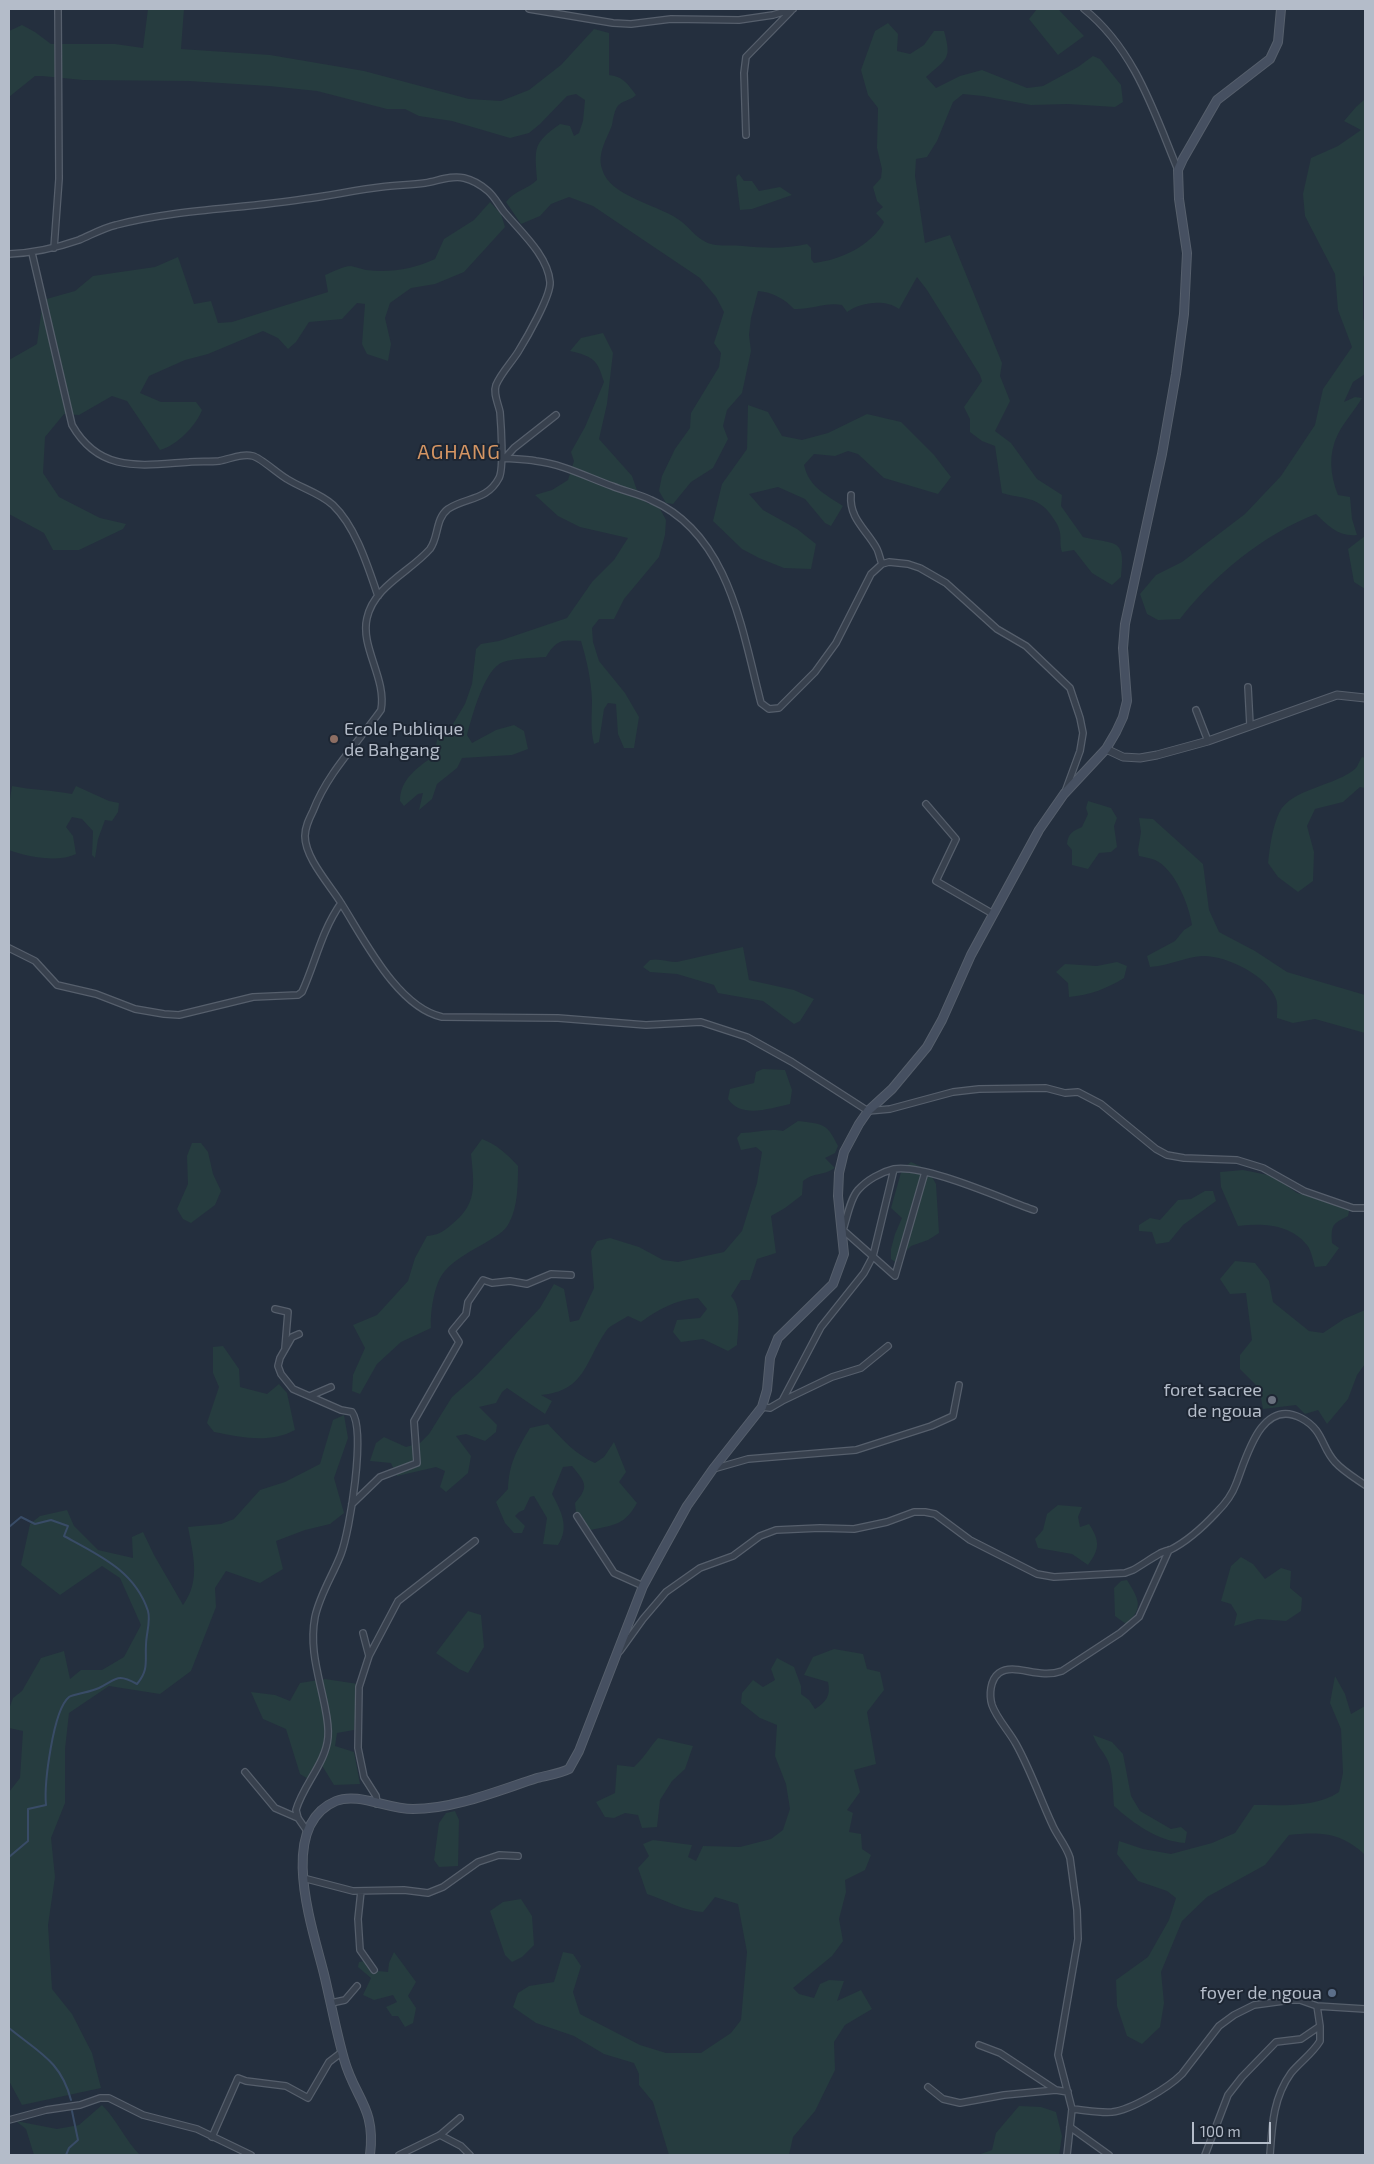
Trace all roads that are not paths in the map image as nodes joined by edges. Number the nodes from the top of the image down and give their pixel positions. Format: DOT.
graph roads {
  1 [pos="58,9"];
  2 [pos="529,9"];
  3 [pos="793,9"];
  4 [pos="1084,9"];
  5 [pos="1280,9"];
  6 [pos="548,10"];
  7 [pos="746,135"];
  8 [pos="1178,170"];
  9 [pos="54,248"];
  10 [pos="32,253"];
  11 [pos="9,254"];
  12 [pos="556,415"];
  13 [pos="504,458"];
  14 [pos="851,495"];
  15 [pos="882,564"];
  16 [pos="378,596"];
  17 [pos="1248,687"];
  18 [pos="1365,698"];
  19 [pos="1196,710"];
  20 [pos="1250,725"];
  21 [pos="1208,741"];
  22 [pos="1106,749"];
  23 [pos="1064,794"];
  24 [pos="926,804"];
  25 [pos="341,903"];
  26 [pos="993,914"];
  27 [pos="9,948"];
  28 [pos="868,1111"];
  29 [pos="894,1169"];
  30 [pos="925,1172"];
  31 [pos="1365,1208"];
  32 [pos="1034,1210"];
  33 [pos="843,1230"];
  34 [pos="873,1256"];
  35 [pos="571,1275"];
  36 [pos="274,1309"];
  37 [pos="299,1334"];
  38 [pos="888,1346"];
  39 [pos="284,1350"];
  40 [pos="959,1386"];
  41 [pos="331,1387"];
  42 [pos="310,1396"];
  43 [pos="782,1401"];
  44 [pos="762,1407"];
  45 [pos="713,1469"];
  46 [pos="1365,1485"];
  47 [pos="352,1504"];
  48 [pos="577,1516"];
  49 [pos="475,1541"];
  50 [pos="1169,1550"];
  51 [pos="643,1586"];
  52 [pos="363,1633"];
  53 [pos="617,1655"];
  54 [pos="369,1656"];
  55 [pos="245,1772"];
  56 [pos="377,1804"];
  57 [pos="298,1818"];
  58 [pos="306,1831"];
  59 [pos="518,1856"];
  60 [pos="303,1878"];
  61 [pos="361,1891"];
  62 [pos="374,1970"];
  63 [pos="357,1986"];
  64 [pos="331,2003"];
  65 [pos="1317,2006"];
  66 [pos="1365,2009"];
  67 [pos="1320,2026"];
  68 [pos="979,2045"];
  69 [pos="342,2052"];
  70 [pos="928,2087"];
  71 [pos="1056,2090"];
  72 [pos="1068,2092"];
  73 [pos="1072,2109"];
  74 [pos="460,2118"];
  75 [pos="9,2120"];
  76 [pos="1070,2127"];
  77 [pos="440,2136"];
  78 [pos="212,2137"];
  79 [pos="251,2155"];
  80 [pos="370,2155"];
  81 [pos="399,2155"];
  82 [pos="470,2155"];
  83 [pos="1067,2155"];
  84 [pos="1109,2155"];
  85 [pos="1205,2155"];
  86 [pos="1270,2155"];
  1 -- 9 [label="street"];
  2 -- 6 [label="street"];
  3 -- 6 [label="street"];
  3 -- 7 [label="street"];
  4 -- 8 [label="street"];
  5 -- 8 [label="main road"];
  8 -- 22 [label="main road"];
  9 -- 10 [label="street"];
  9 -- 13 [label="street"];
  10 -- 11 [label="street"];
  10 -- 16 [label="street"];
  12 -- 13 [label="street"];
  13 -- 15 [label="street"];
  13 -- 16 [label="street"];
  14 -- 15 [label="street"];
  15 -- 23 [label="street"];
  16 -- 25 [label="street"];
  17 -- 20 [label="street"];
  18 -- 20 [label="street"];
  19 -- 21 [label="street"];
  20 -- 21 [label="street"];
  21 -- 22 [label="street"];
  22 -- 23 [label="main road"];
  23 -- 26 [label="main road"];
  24 -- 26 [label="street"];
  25 -- 27 [label="street"];
  25 -- 28 [label="street"];
  26 -- 28 [label="main road"];
  28 -- 31 [label="street"];
  28 -- 33 [label="main road"];
  29 -- 30 [label="street"];
  29 -- 33 [label="street"];
  29 -- 34 [label="street"];
  30 -- 32 [label="street"];
  30 -- 34 [label="street"];
  33 -- 34 [label="street"];
  33 -- 44 [label="main road"];
  34 -- 43 [label="street"];
  35 -- 47 [label="street"];
  36 -- 39 [label="street"];
  37 -- 39 [label="street"];
  38 -- 43 [label="street"];
  39 -- 42 [label="street"];
  40 -- 45 [label="street"];
  41 -- 42 [label="street"];
  42 -- 47 [label="street"];
  43 -- 44 [label="street"];
  44 -- 45 [label="main road"];
  45 -- 51 [label="main road"];
  46 -- 50 [label="street"];
  47 -- 57 [label="street"];
  48 -- 51 [label="street"];
  49 -- 54 [label="street"];
  50 -- 53 [label="street"];
  50 -- 72 [label="street"];
  51 -- 53 [label="main road"];
  52 -- 54 [label="street"];
  53 -- 56 [label="main road"];
  54 -- 56 [label="street"];
  55 -- 57 [label="street"];
  56 -- 58 [label="main road"];
  57 -- 58 [label="street"];
  58 -- 60 [label="main road"];
  59 -- 61 [label="street"];
  60 -- 61 [label="street"];
  60 -- 64 [label="main road"];
  61 -- 62 [label="street"];
  63 -- 64 [label="street"];
  64 -- 69 [label="main road"];
  65 -- 66 [label="street"];
  65 -- 67 [label="street"];
  65 -- 73 [label="street"];
  67 -- 85 [label="street"];
  67 -- 86 [label="street"];
  68 -- 71 [label="street"];
  69 -- 78 [label="street"];
  69 -- 80 [label="main road"];
  70 -- 71 [label="street"];
  71 -- 72 [label="street"];
  72 -- 73 [label="street"];
  73 -- 76 [label="street"];
  74 -- 77 [label="street"];
  75 -- 78 [label="street"];
  76 -- 83 [label="street"];
  76 -- 84 [label="street"];
  77 -- 81 [label="street"];
  77 -- 82 [label="street"];
  78 -- 79 [label="street"];
}
